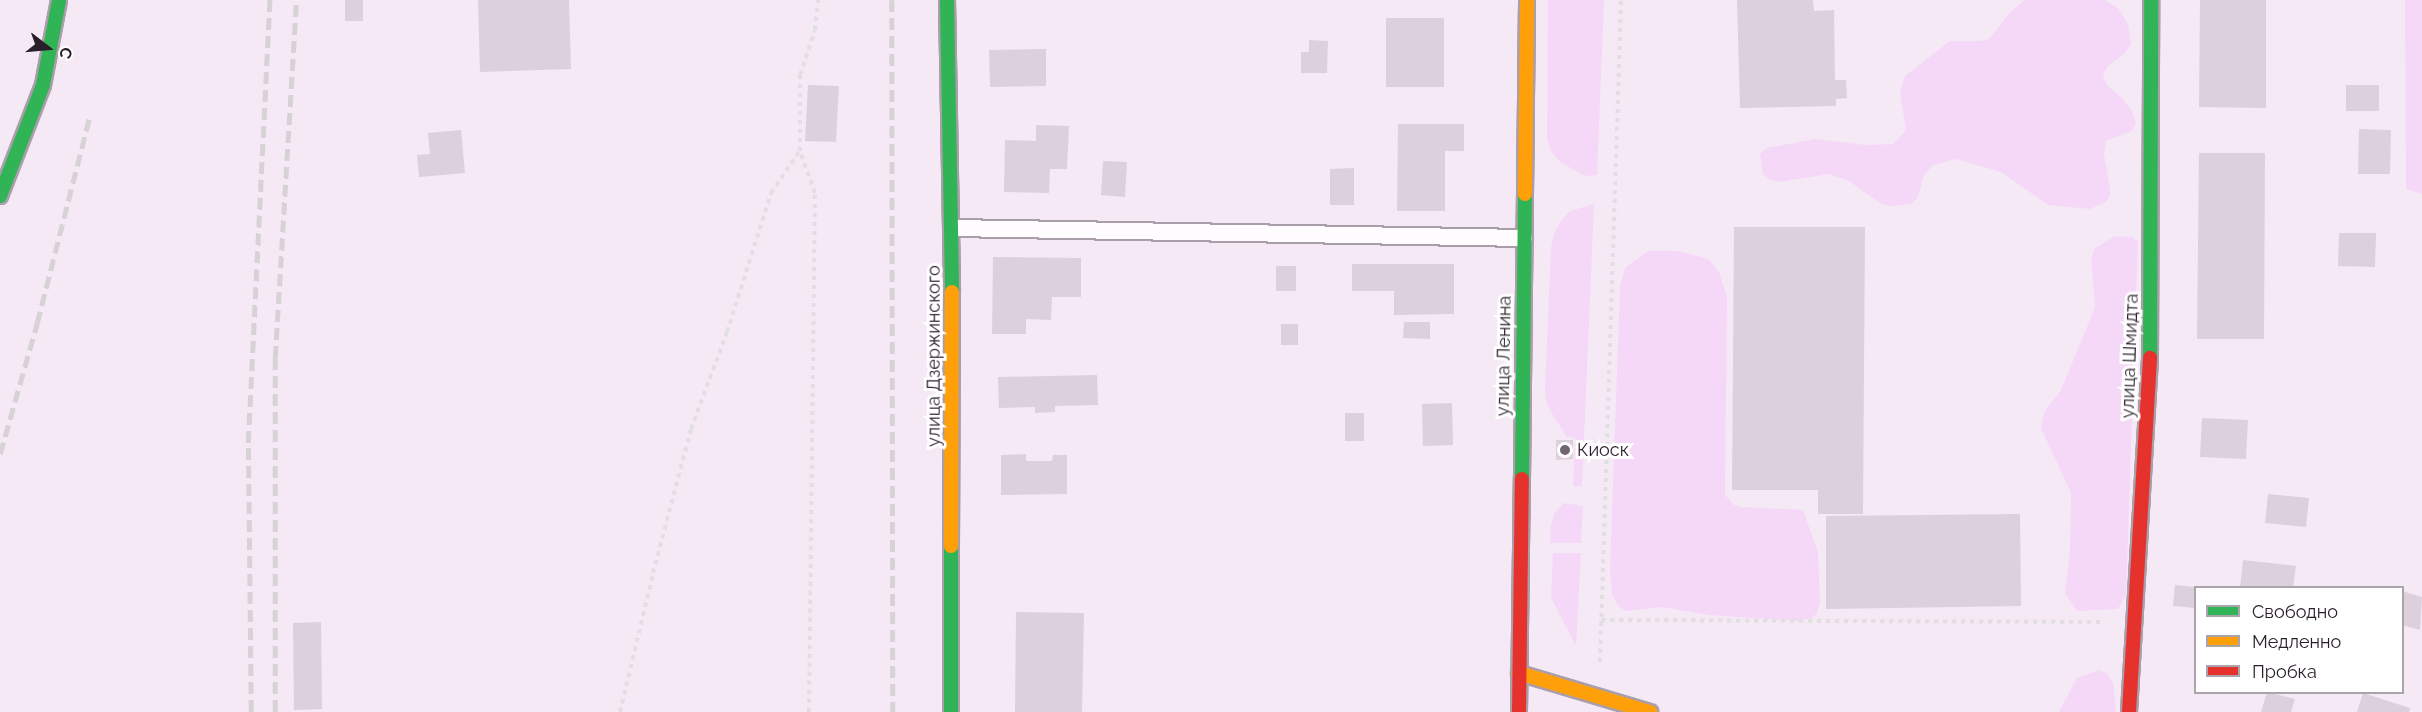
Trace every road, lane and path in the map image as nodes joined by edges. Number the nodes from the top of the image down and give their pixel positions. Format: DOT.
graph roads {
  1 [pos="59,0"];
  2 [pos="818,0"];
  3 [pos="947,0"];
  4 [pos="1527,0"];
  5 [pos="1621,0"];
  6 [pos="2151,0"];
  7 [pos="800,151"];
  8 [pos="0,196"];
  9 [pos="952,228"];
  10 [pos="1524,238"];
  11 [pos="1601,620"];
  12 [pos="2134,622"];
  13 [pos="1519,673"];
  14 [pos="1599,697"];
  15 [pos="620,712"];
  16 [pos="809,712"];
  17 [pos="951,712"];
  18 [pos="1519,712"];
  19 [pos="1650,712"];
  20 [pos="2129,712"];
  1 -- 8 [label="street"];
  2 -- 7 [label="path"];
  3 -- 9 [label="street, улица Дзержинского"];
  4 -- 10 [label="street, улица Ленина"];
  5 -- 11 [label="path"];
  6 -- 12 [label="street, улица Шмидта"];
  7 -- 15 [label="path"];
  7 -- 16 [label="path"];
  9 -- 10 [label="lane"];
  9 -- 17 [label="street, улица Дзержинского"];
  10 -- 13 [label="street, улица Ленина"];
  11 -- 12 [label="path"];
  11 -- 14 [label="path"];
  12 -- 20 [label="street, улица Шмидта"];
  13 -- 14 [label="street"];
  13 -- 18 [label="street, улица Ленина"];
  14 -- 19 [label="street"];
}
